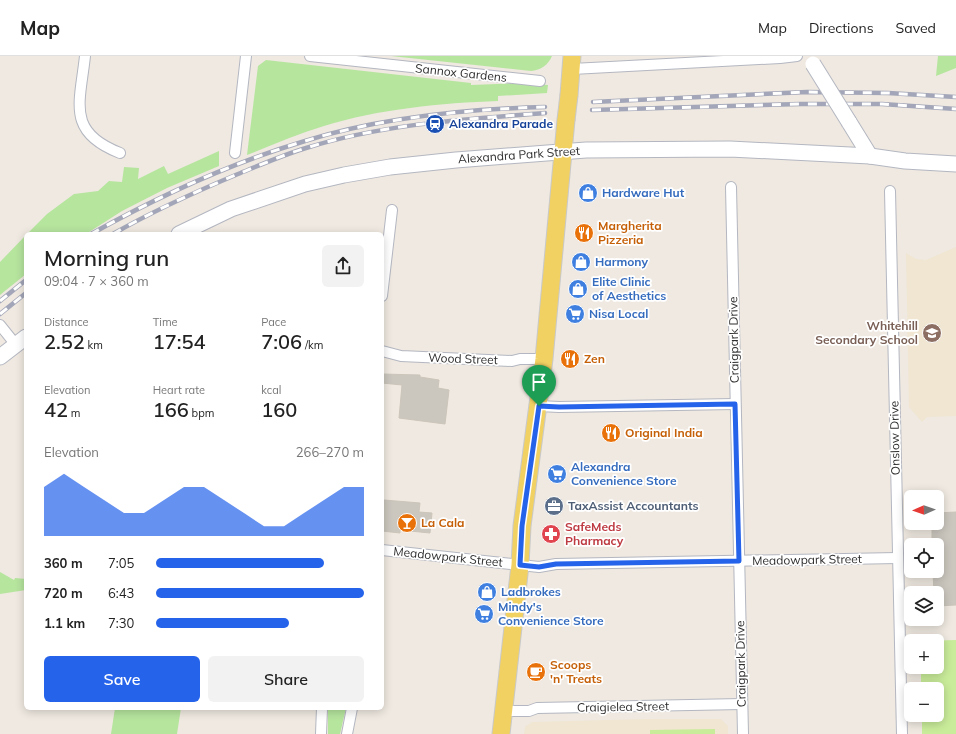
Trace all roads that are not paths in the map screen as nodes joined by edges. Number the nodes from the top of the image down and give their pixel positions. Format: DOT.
graph roads {
  1 [pos="85,56"];
  2 [pos="246,56"];
  3 [pos="310,56"];
  4 [pos="797,56"];
  5 [pos="810,60"];
  6 [pos="572,62"];
  7 [pos="540,81"];
  8 [pos="564,152"];
  9 [pos="120,153"];
  10 [pos="236,153"];
  11 [pos="870,156"];
  12 [pos="956,164"];
  13 [pos="731,187"];
  14 [pos="890,191"];
  15 [pos="392,210"];
  16 [pos="183,232"];
  17 [pos="384,279"];
  18 [pos="0,325"];
  19 [pos="21,341"];
  20 [pos="384,352"];
  21 [pos="0,357"];
  22 [pos="544,359"];
  23 [pos="735,404"];
  24 [pos="539,406"];
  25 [pos="384,550"];
  26 [pos="898,558"];
  27 [pos="739,561"];
  28 [pos="520,565"];
  29 [pos="742,704"];
  30 [pos="322,710"];
  31 [pos="352,710"];
  32 [pos="504,711"];
  33 [pos="321,734"];
  34 [pos="346,734"];
  35 [pos="501,734"];
  36 [pos="743,734"];
  37 [pos="902,734"];
  1 -- 9 [label="street"];
  2 -- 10 [label="street"];
  3 -- 7 [label="street, Sannox Gardens"];
  4 -- 6 [label="street"];
  5 -- 11 [label="street, bridge"];
  6 -- 8 [label="main road, bridge"];
  8 -- 11 [label="street, Alexandra Park Street"];
  8 -- 16 [label="street, Alexandra Park Street"];
  8 -- 22 [label="main road"];
  11 -- 12 [label="street, Alexandra Park Street"];
  13 -- 23 [label="street, Craigpark Drive"];
  14 -- 26 [label="street, Onslow Drive"];
  15 -- 17 [label="street"];
  18 -- 19 [label="street"];
  19 -- 21 [label="street"];
  20 -- 22 [label="street, Wood Street"];
  22 -- 24 [label="main road"];
  23 -- 24 [label="street"];
  23 -- 27 [label="street, Craigpark Drive"];
  24 -- 28 [label="main road"];
  25 -- 28 [label="street, Meadowpark Street"];
  26 -- 27 [label="street, Meadowpark Street"];
  26 -- 37 [label="street, Onslow Drive"];
  27 -- 28 [label="street, Meadowpark Street"];
  27 -- 29 [label="street, Craigpark Drive"];
  28 -- 32 [label="main road"];
  29 -- 32 [label="street, Craigielea Street"];
  29 -- 36 [label="street, Craigpark Drive"];
  30 -- 33 [label="street"];
  31 -- 34 [label="street"];
  32 -- 35 [label="main road"];
}
